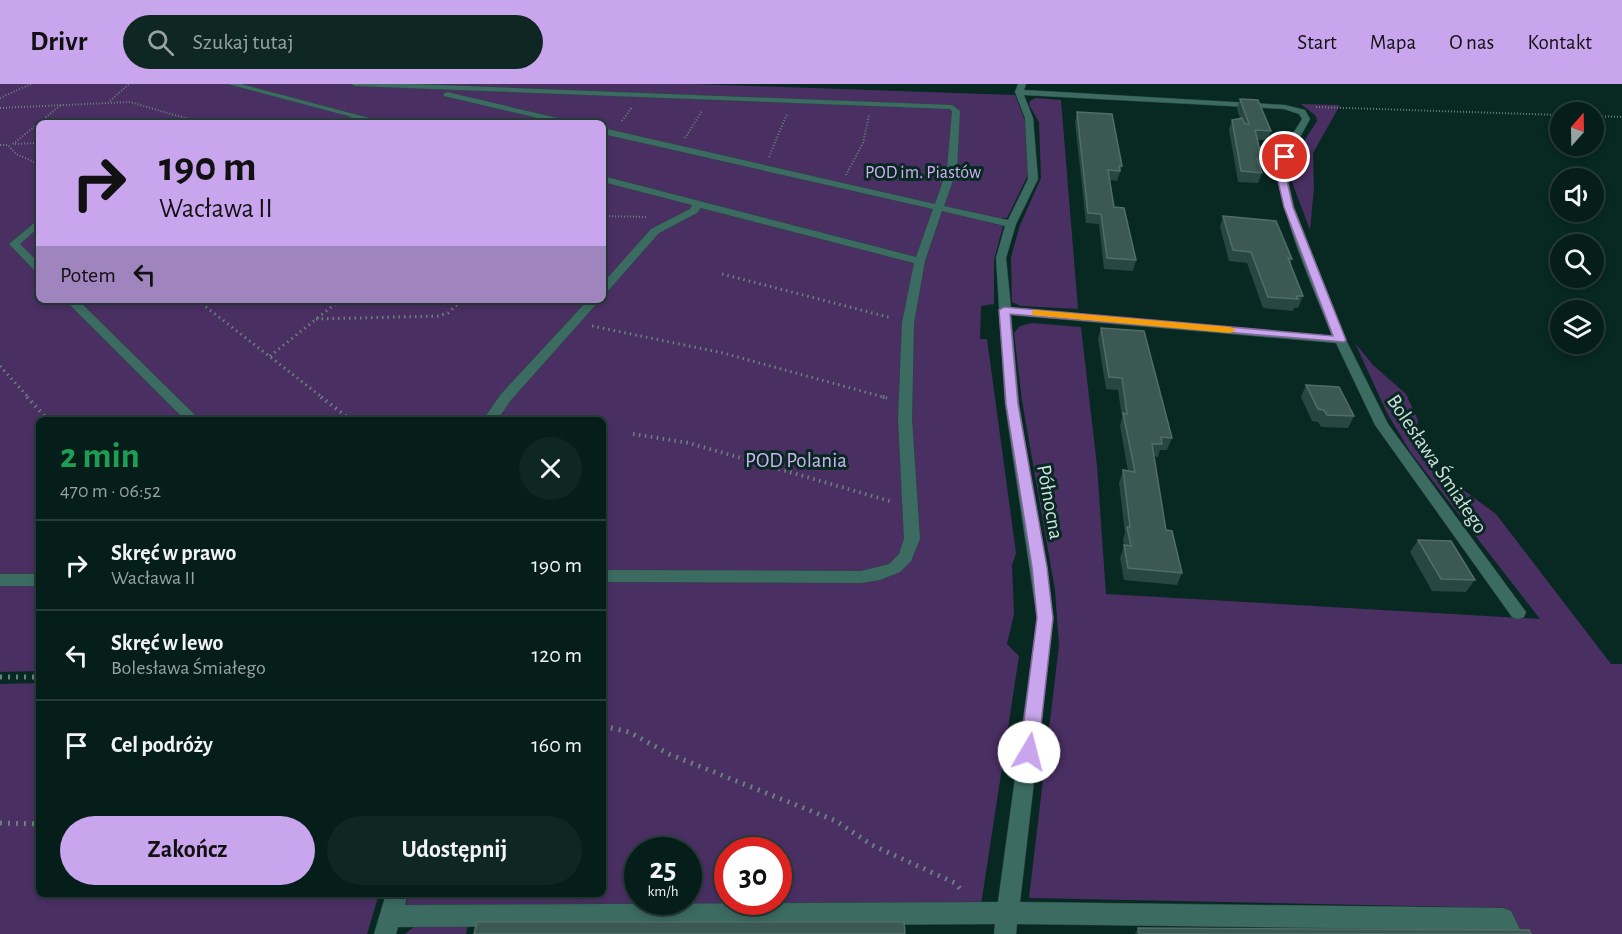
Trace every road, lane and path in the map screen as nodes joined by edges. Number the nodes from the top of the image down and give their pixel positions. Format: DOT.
graph roads {
  1 [pos="31,84"];
  2 [pos="129,84"];
  3 [pos="232,84"];
  4 [pos="355,84"];
  5 [pos="438,87"];
  6 [pos="1020,88"];
  7 [pos="1117,88"];
  8 [pos="641,94"];
  9 [pos="1133,96"];
  10 [pos="710,97"];
  11 [pos="0,98"];
  12 [pos="794,100"];
  13 [pos="109,102"];
  14 [pos="871,103"];
  15 [pos="62,104"];
  16 [pos="1285,106"];
  17 [pos="0,108"];
  18 [pos="1550,116"];
  19 [pos="1604,116"];
  20 [pos="1622,117"];
  21 [pos="364,118"];
  22 [pos="42,120"];
  23 [pos="192,120"];
  24 [pos="351,120"];
  25 [pos="372,120"];
  26 [pos="557,120"];
  27 [pos="36,125"];
  28 [pos="606,131"];
  29 [pos="614,133"];
  30 [pos="36,143"];
  31 [pos="13,144"];
  32 [pos="0,145"];
  33 [pos="8,145"];
  34 [pos="679,148"];
  35 [pos="36,163"];
  36 [pos="764,167"];
  37 [pos="606,180"];
  38 [pos="840,185"];
  39 [pos="698,204"];
  40 [pos="940,208"];
  41 [pos="606,216"];
  42 [pos="668,223"];
  43 [pos="1011,224"];
  44 [pos="36,225"];
  45 [pos="920,261"];
  46 [pos="36,266"];
  47 [pos="722,274"];
  48 [pos="606,287"];
  49 [pos="74,303"];
  50 [pos="200,303"];
  51 [pos="336,303"];
  52 [pos="459,303"];
  53 [pos="591,303"];
  54 [pos="1004,310"];
  55 [pos="316,320"];
  56 [pos="574,322"];
  57 [pos="908,322"];
  58 [pos="1340,340"];
  59 [pos="270,356"];
  60 [pos="0,366"];
  61 [pos="905,403"];
  62 [pos="45,417"];
  63 [pos="191,417"];
  64 [pos="347,417"];
  65 [pos="492,417"];
  66 [pos="633,434"];
  67 [pos="908,507"];
  68 [pos="606,576"];
  69 [pos="0,580"];
  70 [pos="36,580"];
  71 [pos="1518,612"];
  72 [pos="0,677"];
  73 [pos="36,677"];
  74 [pos="606,727"];
  75 [pos="0,823"];
  76 [pos="36,824"];
  77 [pos="397,897"];
  78 [pos="982,913"];
  79 [pos="1006,923"];
  80 [pos="388,925"];
  81 [pos="1307,925"];
  82 [pos="1511,934"];
  1 -- 11 [label="path"];
  2 -- 13 [label="path"];
  3 -- 21 [label="street"];
  4 -- 5 [label="street"];
  5 -- 8 [label="street"];
  5 -- 26 [label="street"];
  6 -- 9 [label="street"];
  6 -- 43 [label="street, Północna"];
  7 -- 9 [label="street"];
  8 -- 10 [label="street"];
  8 -- 29 [label="path"];
  9 -- 16 [label="street"];
  10 -- 12 [label="street"];
  10 -- 34 [label="path"];
  12 -- 14 [label="street"];
  12 -- 36 [label="path"];
  13 -- 15 [label="path"];
  13 -- 23 [label="path"];
  14 -- 38 [label="path"];
  14 -- 40 [label="street"];
  15 -- 17 [label="path"];
  15 -- 22 [label="path"];
  16 -- 18 [label="path"];
  16 -- 58 [label="street, Bolesława Śmiałego"];
  19 -- 20 [label="path"];
  21 -- 24 [label="street"];
  21 -- 25 [label="street"];
  27 -- 31 [label="path"];
  28 -- 29 [label="street"];
  29 -- 34 [label="street"];
  30 -- 31 [label="path"];
  31 -- 33 [label="path"];
  32 -- 33 [label="path"];
  33 -- 35 [label="path"];
  34 -- 36 [label="street"];
  36 -- 38 [label="street"];
  37 -- 39 [label="street"];
  38 -- 40 [label="street"];
  39 -- 42 [label="street"];
  39 -- 45 [label="street"];
  40 -- 43 [label="street"];
  40 -- 45 [label="street"];
  41 -- 42 [label="path"];
  42 -- 48 [label="street"];
  43 -- 54 [label="street, Północna"];
  44 -- 46 [label="street"];
  45 -- 57 [label="street"];
  47 -- 57 [label="path"];
  49 -- 63 [label="street"];
  50 -- 59 [label="path"];
  51 -- 55 [label="path"];
  52 -- 55 [label="path"];
  53 -- 56 [label="street"];
  54 -- 58 [label="street"];
  54 -- 79 [label="street, Północna"];
  55 -- 59 [label="path"];
  56 -- 61 [label="path"];
  56 -- 65 [label="street"];
  57 -- 61 [label="street"];
  58 -- 71 [label="street, Bolesława Śmiałego"];
  59 -- 64 [label="path"];
  60 -- 62 [label="path"];
  61 -- 67 [label="street"];
  66 -- 67 [label="path"];
  67 -- 68 [label="street"];
  69 -- 70 [label="street"];
  72 -- 73 [label="path"];
  74 -- 78 [label="path"];
  75 -- 76 [label="path"];
  77 -- 80 [label="street"];
  78 -- 79 [label="street"];
  78 -- 80 [label="street"];
  79 -- 81 [label="street"];
  81 -- 82 [label="street"];
}
